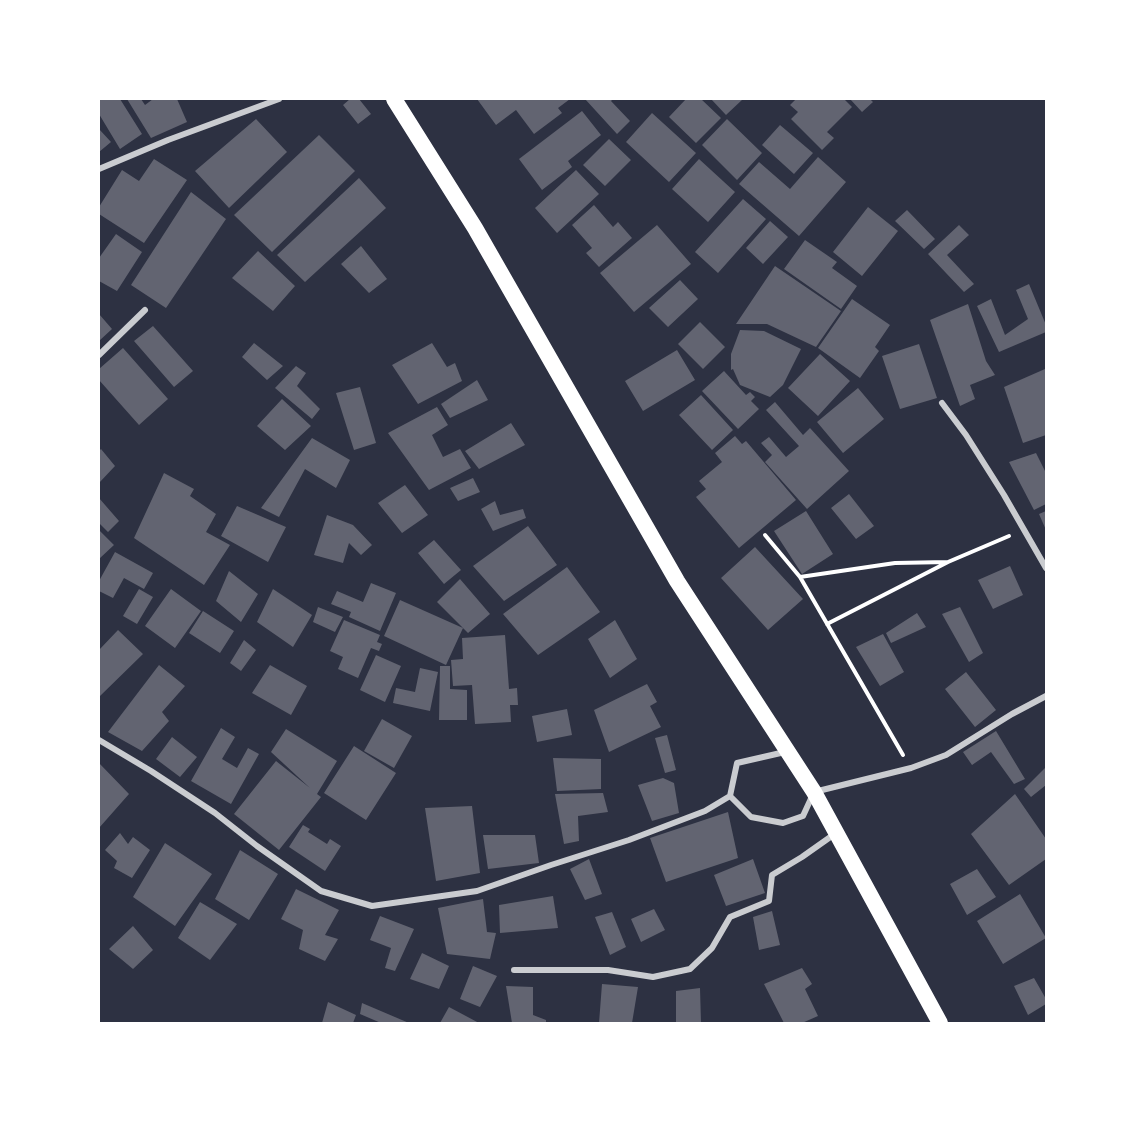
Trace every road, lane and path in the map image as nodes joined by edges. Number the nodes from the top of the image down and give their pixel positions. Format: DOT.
graph roads {
  1 [pos="279,99"];
  2 [pos="394,99"];
  3 [pos="99,169"];
  4 [pos="146,310"];
  5 [pos="99,355"];
  6 [pos="942,403"];
  7 [pos="1023,530"];
  8 [pos="765,535"];
  9 [pos="948,562"];
  10 [pos="1046,568"];
  11 [pos="800,578"];
  12 [pos="827,624"];
  13 [pos="1046,696"];
  14 [pos="99,740"];
  15 [pos="788,752"];
  16 [pos="912,768"];
  17 [pos="814,792"];
  18 [pos="730,796"];
  19 [pos="836,833"];
  20 [pos="514,970"];
  21 [pos="940,1023"];
  1 -- 3 [label="street"];
  2 -- 15 [label="highway"];
  4 -- 5 [label="street"];
  6 -- 7 [label="street"];
  7 -- 9 [label="path"];
  7 -- 10 [label="street"];
  8 -- 11 [label="path"];
  9 -- 11 [label="path"];
  9 -- 12 [label="path"];
  11 -- 12 [label="path"];
  12 -- 16 [label="path"];
  13 -- 16 [label="street"];
  14 -- 18 [label="street"];
  15 -- 17 [label="highway"];
  15 -- 18 [label="street"];
  16 -- 17 [label="street"];
  17 -- 18 [label="street"];
  17 -- 19 [label="highway"];
  19 -- 20 [label="street"];
  19 -- 21 [label="highway"];
}
